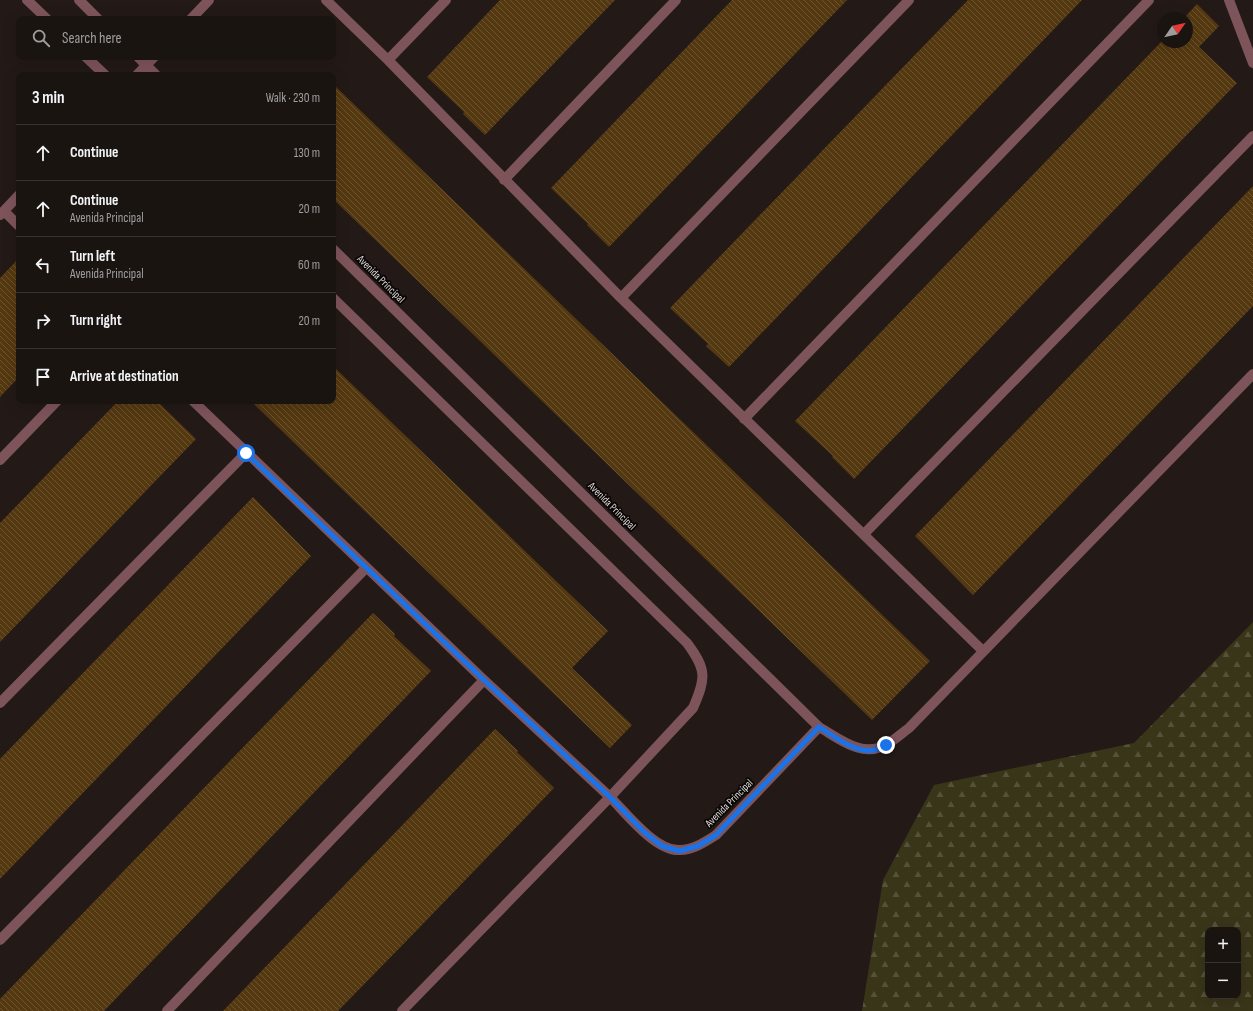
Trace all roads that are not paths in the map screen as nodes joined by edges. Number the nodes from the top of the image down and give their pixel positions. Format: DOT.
graph roads {
  1 [pos="27,0"];
  2 [pos="78,0"];
  3 [pos="209,0"];
  4 [pos="326,0"];
  5 [pos="446,0"];
  6 [pos="676,0"];
  7 [pos="909,0"];
  8 [pos="1149,0"];
  9 [pos="1229,0"];
  10 [pos="44,16"];
  11 [pos="95,16"];
  12 [pos="194,16"];
  13 [pos="89,60"];
  14 [pos="141,60"];
  15 [pos="151,60"];
  16 [pos="388,60"];
  17 [pos="1253,63"];
  18 [pos="146,65"];
  19 [pos="102,72"];
  20 [pos="139,72"];
  21 [pos="153,72"];
  22 [pos="1253,136"];
  23 [pos="504,180"];
  24 [pos="16,198"];
  25 [pos="2,213"];
  26 [pos="16,224"];
  27 [pos="336,252"];
  28 [pos="621,298"];
  29 [pos="336,301"];
  30 [pos="1253,374"];
  31 [pos="54,404"];
  32 [pos="195,404"];
  33 [pos="744,419"];
  34 [pos="246,453"];
  35 [pos="0,460"];
  36 [pos="864,534"];
  37 [pos="366,568"];
  38 [pos="983,651"];
  39 [pos="484,680"];
  40 [pos="0,703"];
  41 [pos="819,727"];
  42 [pos="610,797"];
  43 [pos="0,940"];
  44 [pos="167,1011"];
  45 [pos="402,1011"];
  1 -- 10 [label="street"];
  2 -- 11 [label="street"];
  3 -- 12 [label="street"];
  4 -- 16 [label="street"];
  5 -- 16 [label="street"];
  6 -- 23 [label="street"];
  7 -- 28 [label="street"];
  8 -- 33 [label="street"];
  9 -- 17 [label="street"];
  13 -- 19 [label="street"];
  14 -- 18 [label="street"];
  15 -- 18 [label="street"];
  16 -- 23 [label="street"];
  18 -- 20 [label="street"];
  18 -- 21 [label="street"];
  22 -- 36 [label="street"];
  23 -- 28 [label="street"];
  24 -- 25 [label="street"];
  25 -- 26 [label="street"];
  27 -- 41 [label="street, Avenida Principal"];
  28 -- 33 [label="street"];
  29 -- 42 [label="street"];
  30 -- 38 [label="street"];
  31 -- 35 [label="street"];
  32 -- 34 [label="street, Avenida Principal"];
  33 -- 36 [label="street"];
  34 -- 37 [label="street, Avenida Principal"];
  34 -- 40 [label="street"];
  36 -- 38 [label="street"];
  37 -- 39 [label="street, Avenida Principal"];
  37 -- 43 [label="street"];
  38 -- 41 [label="street"];
  39 -- 42 [label="street, Avenida Principal"];
  39 -- 44 [label="street"];
  41 -- 42 [label="street, Avenida Principal"];
  42 -- 45 [label="street"];
}
